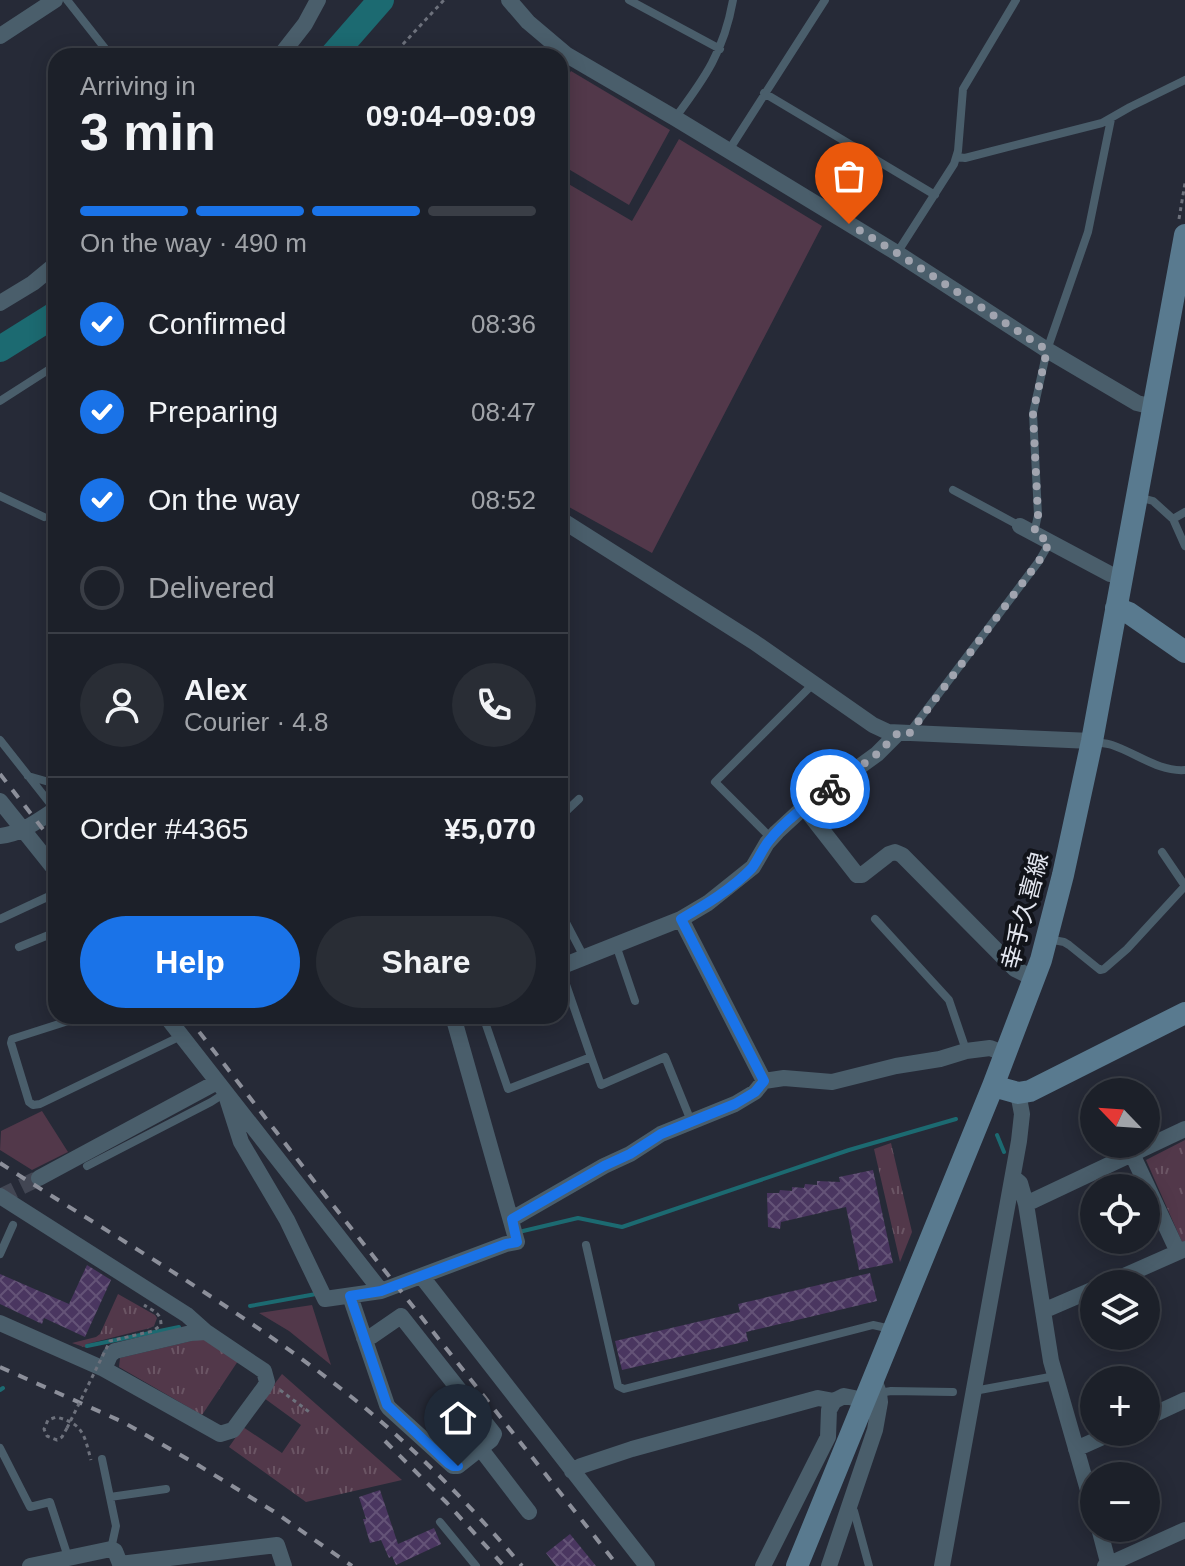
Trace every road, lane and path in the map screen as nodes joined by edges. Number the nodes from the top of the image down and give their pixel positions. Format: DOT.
graph roads {
  1 [pos="55,0"];
  2 [pos="67,0"];
  3 [pos="318,0"];
  4 [pos="444,0"];
  5 [pos="509,0"];
  6 [pos="629,0"];
  7 [pos="733,0"];
  8 [pos="825,0"];
  9 [pos="1016,0"];
  10 [pos="0,36"];
  11 [pos="105,48"];
  12 [pos="286,48"];
  13 [pos="399,48"];
  14 [pos="552,48"];
  15 [pos="720,49"];
  16 [pos="568,63"];
  17 [pos="1185,80"];
  18 [pos="764,93"];
  19 [pos="675,118"];
  20 [pos="1111,119"];
  21 [pos="728,151"];
  22 [pos="957,157"];
  23 [pos="935,195"];
  24 [pos="1185,235"];
  25 [pos="897,253"];
  26 [pos="48,271"];
  27 [pos="0,303"];
  28 [pos="1178,312"];
  29 [pos="1047,350"];
  30 [pos="48,370"];
  31 [pos="0,401"];
  32 [pos="1153,407"];
  33 [pos="953,490"];
  34 [pos="0,496"];
  35 [pos="1137,497"];
  36 [pos="1185,512"];
  37 [pos="44,517"];
  38 [pos="1173,519"];
  39 [pos="568,524"];
  40 [pos="1027,530"];
  41 [pos="1050,542"];
  42 [pos="1185,546"];
  43 [pos="1123,577"];
  44 [pos="1116,608"];
  45 [pos="1185,652"];
  46 [pos="813,683"];
  47 [pos="903,734"];
  48 [pos="0,740"];
  49 [pos="1092,741"];
  50 [pos="1185,770"];
  51 [pos="28,776"];
  52 [pos="48,782"];
  53 [pos="579,799"];
  54 [pos="48,800"];
  55 [pos="0,801"];
  56 [pos="804,807"];
  57 [pos="568,809"];
  58 [pos="48,815"];
  59 [pos="23,830"];
  60 [pos="0,836"];
  61 [pos="771,838"];
  62 [pos="1162,852"];
  63 [pos="48,861"];
  64 [pos="48,897"];
  65 [pos="0,919"];
  66 [pos="681,919"];
  67 [pos="875,919"];
  68 [pos="568,926"];
  69 [pos="48,935"];
  70 [pos="1047,939"];
  71 [pos="616,945"];
  72 [pos="19,947"];
  73 [pos="584,957"];
  74 [pos="568,964"];
  75 [pos="1035,979"];
  76 [pos="568,990"];
  77 [pos="635,1001"];
  78 [pos="1185,1013"];
  79 [pos="59,1024"];
  80 [pos="172,1024"];
  81 [pos="455,1024"];
  82 [pos="486,1024"];
  83 [pos="182,1036"];
  84 [pos="966,1051"];
  85 [pos="1006,1054"];
  86 [pos="591,1057"];
  87 [pos="764,1081"];
  88 [pos="993,1086"];
  89 [pos="221,1087"];
  90 [pos="1018,1093"];
  91 [pos="691,1121"];
  92 [pos="1185,1129"];
  93 [pos="1160,1142"];
  94 [pos="1129,1158"];
  95 [pos="1134,1158"];
  96 [pos="87,1166"];
  97 [pos="1013,1177"];
  98 [pos="39,1178"];
  99 [pos="0,1196"];
  100 [pos="1026,1204"];
  101 [pos="512,1219"];
  102 [pos="13,1225"];
  103 [pos="586,1245"];
  104 [pos="1182,1251"];
  105 [pos="0,1254"];
  106 [pos="1138,1270"];
  107 [pos="422,1277"];
  108 [pos="381,1291"];
  109 [pos="1080,1295"];
  110 [pos="350,1296"];
  111 [pos="144,1305"];
  112 [pos="1043,1311"];
  113 [pos="0,1323"];
  114 [pos="893,1329"];
  115 [pos="206,1332"];
  116 [pos="364,1338"];
  117 [pos="104,1369"];
  118 [pos="1056,1376"];
  119 [pos="267,1382"];
  120 [pos="872,1390"];
  121 [pos="973,1391"];
  122 [pos="953,1392"];
  123 [pos="1185,1400"];
  124 [pos="834,1401"];
  125 [pos="1160,1412"];
  126 [pos="312,1414"];
  127 [pos="1083,1446"];
  128 [pos="0,1448"];
  129 [pos="480,1448"];
  130 [pos="1076,1449"];
  131 [pos="90,1456"];
  132 [pos="102,1459"];
  133 [pos="1080,1463"];
  134 [pos="572,1471"];
  135 [pos="166,1489"];
  136 [pos="110,1497"];
  137 [pos="849,1505"];
  138 [pos="529,1512"];
  139 [pos="440,1522"];
  140 [pos="1185,1530"];
  141 [pos="1102,1542"];
  142 [pos="111,1549"];
  143 [pos="68,1557"];
  144 [pos="120,1565"];
  145 [pos="1108,1565"];
  146 [pos="30,1566"];
  147 [pos="284,1566"];
  148 [pos="476,1566"];
  149 [pos="647,1566"];
  150 [pos="763,1566"];
  151 [pos="797,1566"];
  152 [pos="829,1566"];
  153 [pos="869,1566"];
  154 [pos="942,1566"];
  1 -- 10 [label="street"];
  2 -- 11 [label="lane"];
  3 -- 12 [label="street"];
  4 -- 13 [label="path"];
  5 -- 14 [label="street"];
  6 -- 15 [label="lane"];
  7 -- 15 [label="lane"];
  8 -- 18 [label="lane"];
  9 -- 22 [label="lane"];
  15 -- 19 [label="lane"];
  16 -- 19 [label="street"];
  17 -- 20 [label="lane"];
  18 -- 21 [label="lane"];
  18 -- 23 [label="lane"];
  19 -- 21 [label="street"];
  20 -- 22 [label="lane"];
  20 -- 29 [label="lane"];
  21 -- 25 [label="street"];
  22 -- 23 [label="lane"];
  23 -- 25 [label="lane"];
  24 -- 28 [label="main road, 幸手久喜線"];
  25 -- 29 [label="street"];
  26 -- 27 [label="street"];
  28 -- 32 [label="main road, 幸手久喜線"];
  29 -- 32 [label="street"];
  29 -- 40 [label="lane"];
  30 -- 31 [label="lane"];
  32 -- 35 [label="main road, 幸手久喜線"];
  33 -- 40 [label="lane"];
  34 -- 37 [label="lane"];
  35 -- 38 [label="lane"];
  35 -- 43 [label="main road, 幸手久喜線"];
  36 -- 38 [label="lane"];
  38 -- 42 [label="lane"];
  39 -- 46 [label="street"];
  40 -- 41 [label="street"];
  41 -- 43 [label="street"];
  41 -- 47 [label="lane"];
  43 -- 44 [label="main road, 幸手久喜線"];
  44 -- 45 [label="main road"];
  44 -- 49 [label="main road, 幸手久喜線"];
  46 -- 47 [label="street"];
  46 -- 61 [label="lane"];
  47 -- 49 [label="street"];
  47 -- 56 [label="street"];
  48 -- 51 [label="lane"];
  49 -- 50 [label="lane"];
  49 -- 70 [label="main road, 幸手久喜線"];
  51 -- 52 [label="lane"];
  51 -- 54 [label="lane"];
  53 -- 57 [label="lane"];
  55 -- 59 [label="street"];
  56 -- 61 [label="street"];
  56 -- 75 [label="street"];
  58 -- 59 [label="street"];
  59 -- 60 [label="street"];
  59 -- 63 [label="street"];
  61 -- 66 [label="street"];
  62 -- 70 [label="lane"];
  64 -- 65 [label="lane"];
  66 -- 71 [label="street"];
  66 -- 87 [label="street"];
  67 -- 84 [label="lane"];
  68 -- 73 [label="lane"];
  69 -- 72 [label="lane"];
  70 -- 75 [label="main road, 幸手久喜線"];
  71 -- 73 [label="street"];
  71 -- 77 [label="lane"];
  73 -- 74 [label="street"];
  75 -- 85 [label="main road, 幸手久喜線"];
  76 -- 86 [label="lane"];
  78 -- 90 [label="main road"];
  79 -- 83 [label="lane"];
  80 -- 83 [label="street"];
  81 -- 101 [label="street"];
  82 -- 86 [label="lane"];
  83 -- 89 [label="street"];
  84 -- 85 [label="street"];
  84 -- 87 [label="street"];
  85 -- 88 [label="main road, 幸手久喜線"];
  86 -- 91 [label="lane"];
  87 -- 91 [label="street"];
  88 -- 90 [label="main road"];
  88 -- 114 [label="main road, 幸手久喜線"];
  89 -- 96 [label="lane"];
  89 -- 98 [label="street"];
  89 -- 108 [label="street"];
  89 -- 110 [label="street"];
  90 -- 97 [label="street"];
  91 -- 101 [label="street"];
  92 -- 93 [label="street"];
  94 -- 100 [label="street"];
  95 -- 104 [label="street"];
  97 -- 100 [label="street"];
  97 -- 121 [label="street"];
  99 -- 115 [label="street"];
  100 -- 112 [label="street"];
  101 -- 107 [label="street"];
  102 -- 105 [label="lane"];
  103 -- 114 [label="lane"];
  104 -- 106 [label="street"];
  107 -- 108 [label="street"];
  107 -- 134 [label="street"];
  108 -- 110 [label="street"];
  109 -- 112 [label="street"];
  110 -- 116 [label="street"];
  111 -- 131 [label="path, bridge"];
  112 -- 118 [label="street"];
  113 -- 117 [label="street"];
  114 -- 120 [label="main road, 幸手久喜線"];
  115 -- 117 [label="street"];
  115 -- 119 [label="street"];
  116 -- 129 [label="street"];
  116 -- 129 [label="street"];
  117 -- 119 [label="street"];
  118 -- 121 [label="lane"];
  118 -- 130 [label="street"];
  119 -- 126 [label="path"];
  120 -- 122 [label="lane"];
  120 -- 124 [label="street"];
  120 -- 137 [label="street"];
  120 -- 151 [label="main road, 幸手久喜線"];
  121 -- 154 [label="street"];
  123 -- 125 [label="street"];
  124 -- 134 [label="street"];
  124 -- 150 [label="street"];
  127 -- 130 [label="street"];
  128 -- 143 [label="lane"];
  129 -- 138 [label="street"];
  130 -- 133 [label="street"];
  132 -- 136 [label="lane"];
  134 -- 149 [label="street"];
  135 -- 136 [label="lane"];
  136 -- 142 [label="lane"];
  137 -- 152 [label="street"];
  137 -- 153 [label="lane"];
  139 -- 148 [label="lane"];
  140 -- 145 [label="street"];
  141 -- 145 [label="street"];
  142 -- 143 [label="street"];
  142 -- 144 [label="street"];
  143 -- 146 [label="street"];
  144 -- 147 [label="street"];
}
